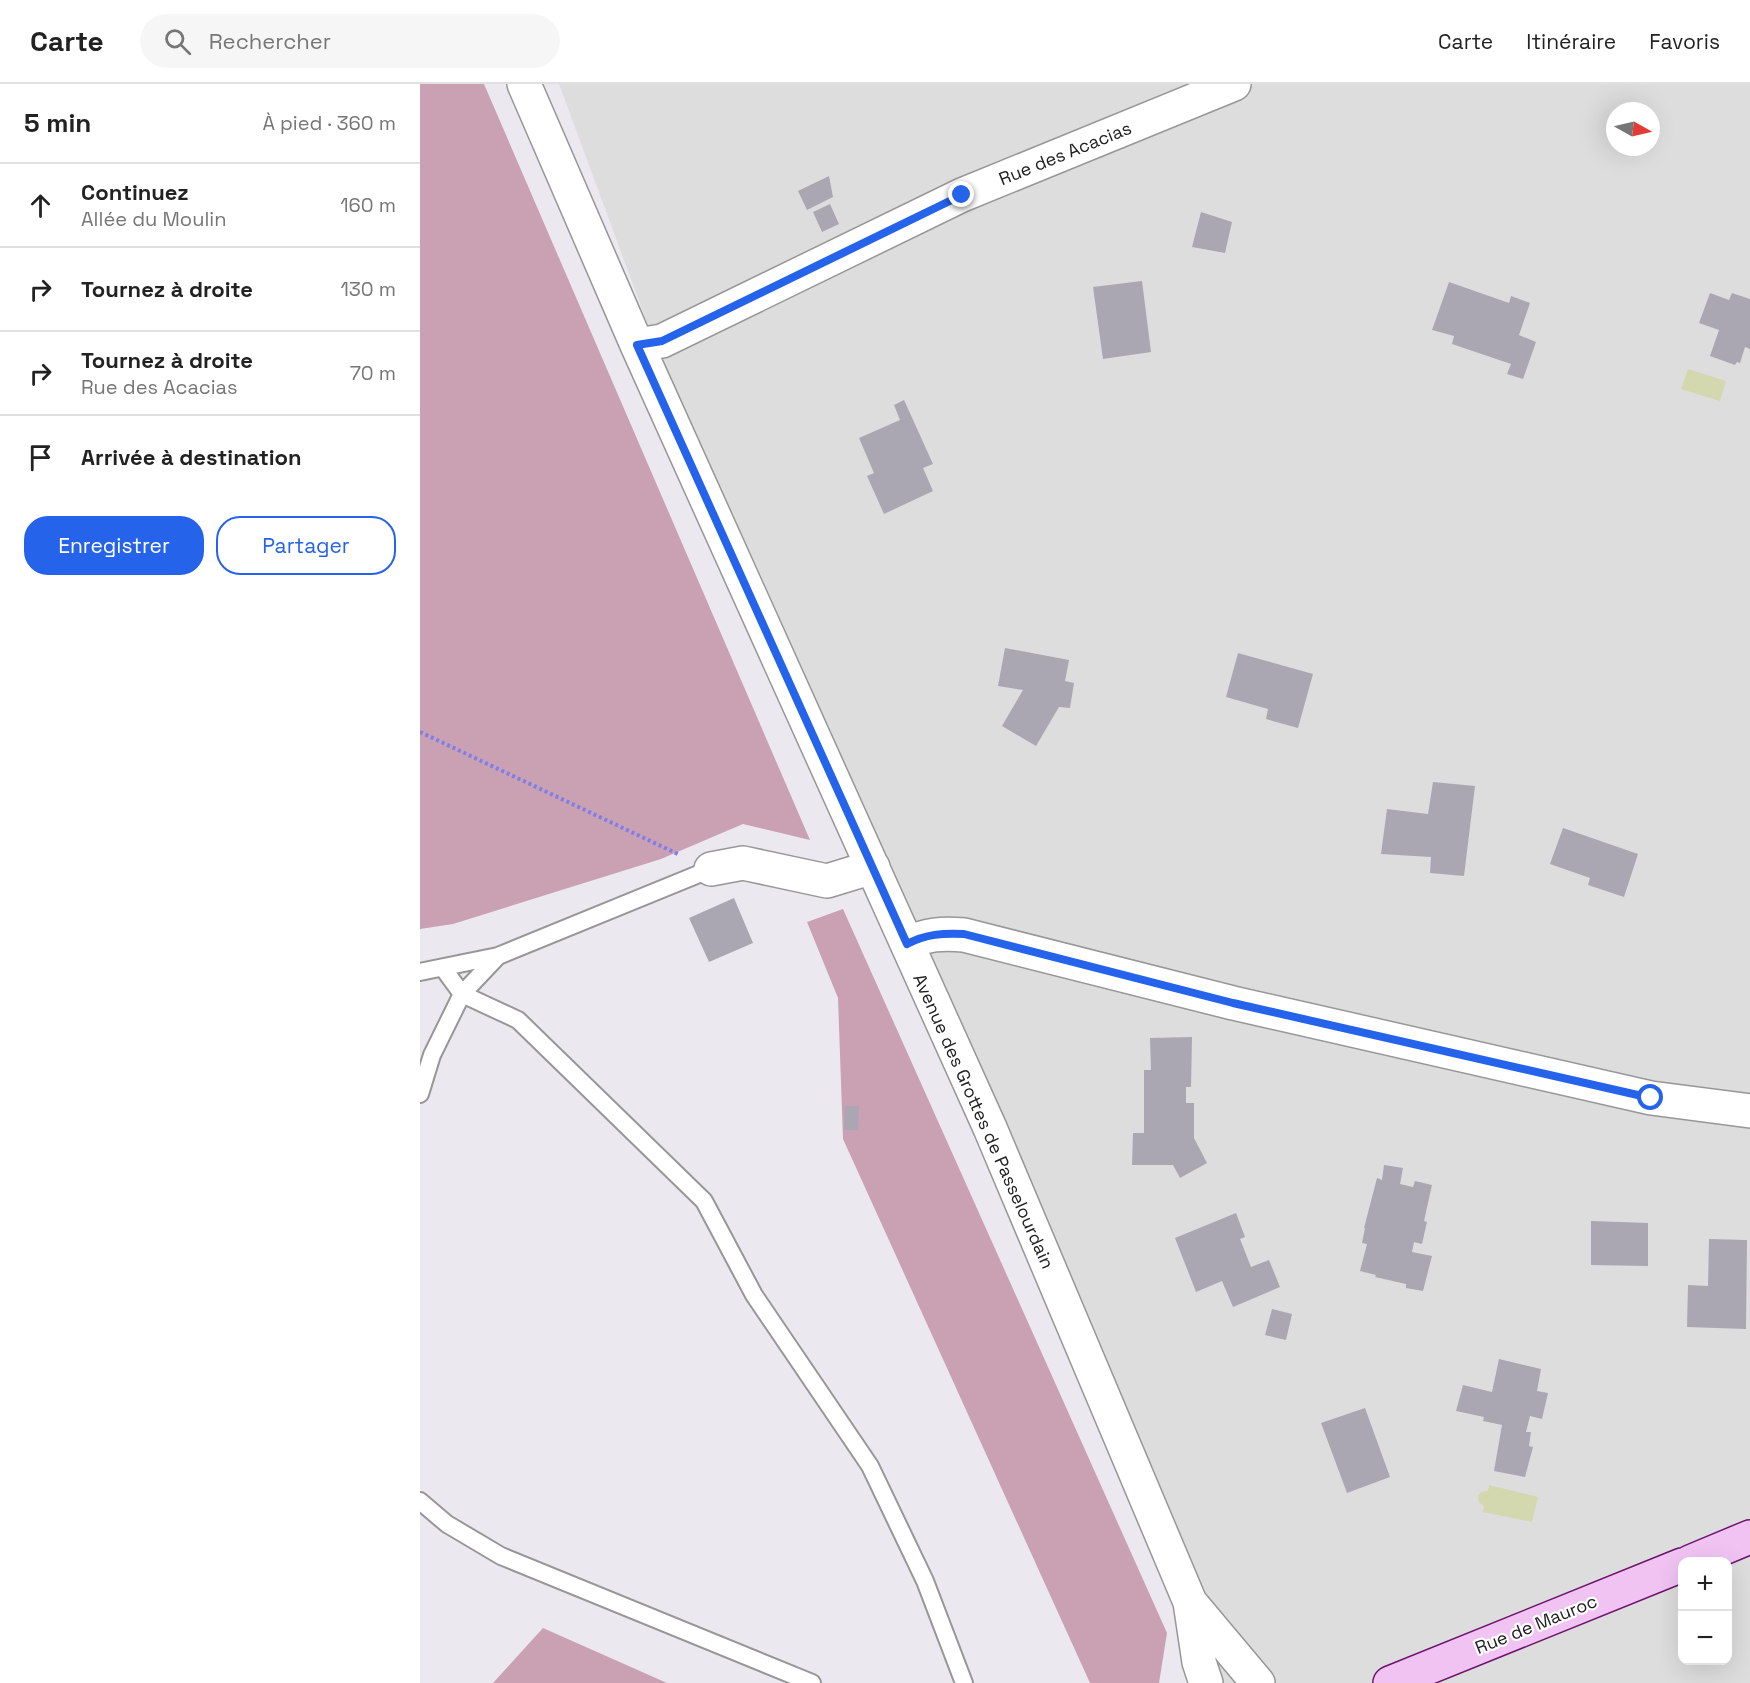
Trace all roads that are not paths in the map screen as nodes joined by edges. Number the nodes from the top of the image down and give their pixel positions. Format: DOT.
graph roads {
  1 [pos="524,84"];
  2 [pos="1234,84"];
  3 [pos="637,345"];
  4 [pos="873,867"];
  5 [pos="711,869"];
  6 [pos="907,944"];
  7 [pos="498,956"];
  8 [pos="442,968"];
  9 [pos="420,972"];
  10 [pos="462,994"];
  11 [pos="420,1094"];
  12 [pos="1750,1111"];
  13 [pos="420,1501"];
  14 [pos="1750,1537"];
  15 [pos="1702,1557"];
  16 [pos="1678,1566"];
  17 [pos="1190,1602"];
  18 [pos="1200,1676"];
  19 [pos="812,1683"];
  20 [pos="964,1683"];
  21 [pos="1258,1683"];
  22 [pos="1390,1683"];
  1 -- 3 [label="street, Avenue des Grottes de Passelourdain"];
  2 -- 3 [label="street, Rue des Acacias"];
  3 -- 4 [label="street, Avenue des Grottes de Passelourdain"];
  4 -- 5 [label="street"];
  4 -- 6 [label="street, Avenue des Grottes de Passelourdain"];
  5 -- 7 [label="lane"];
  6 -- 12 [label="street"];
  6 -- 17 [label="street, Avenue des Grottes de Passelourdain"];
  7 -- 8 [label="lane"];
  7 -- 10 [label="lane"];
  8 -- 9 [label="lane"];
  8 -- 10 [label="lane"];
  10 -- 11 [label="lane"];
  10 -- 20 [label="lane"];
  13 -- 19 [label="lane"];
  14 -- 15 [label="street"];
  16 -- 22 [label="street, Rue de Mauroc"];
  17 -- 18 [label="street, Avenue des Grottes de Passelourdain"];
  17 -- 21 [label="street, Avenue des Grottes de Passelourdain"];
}
